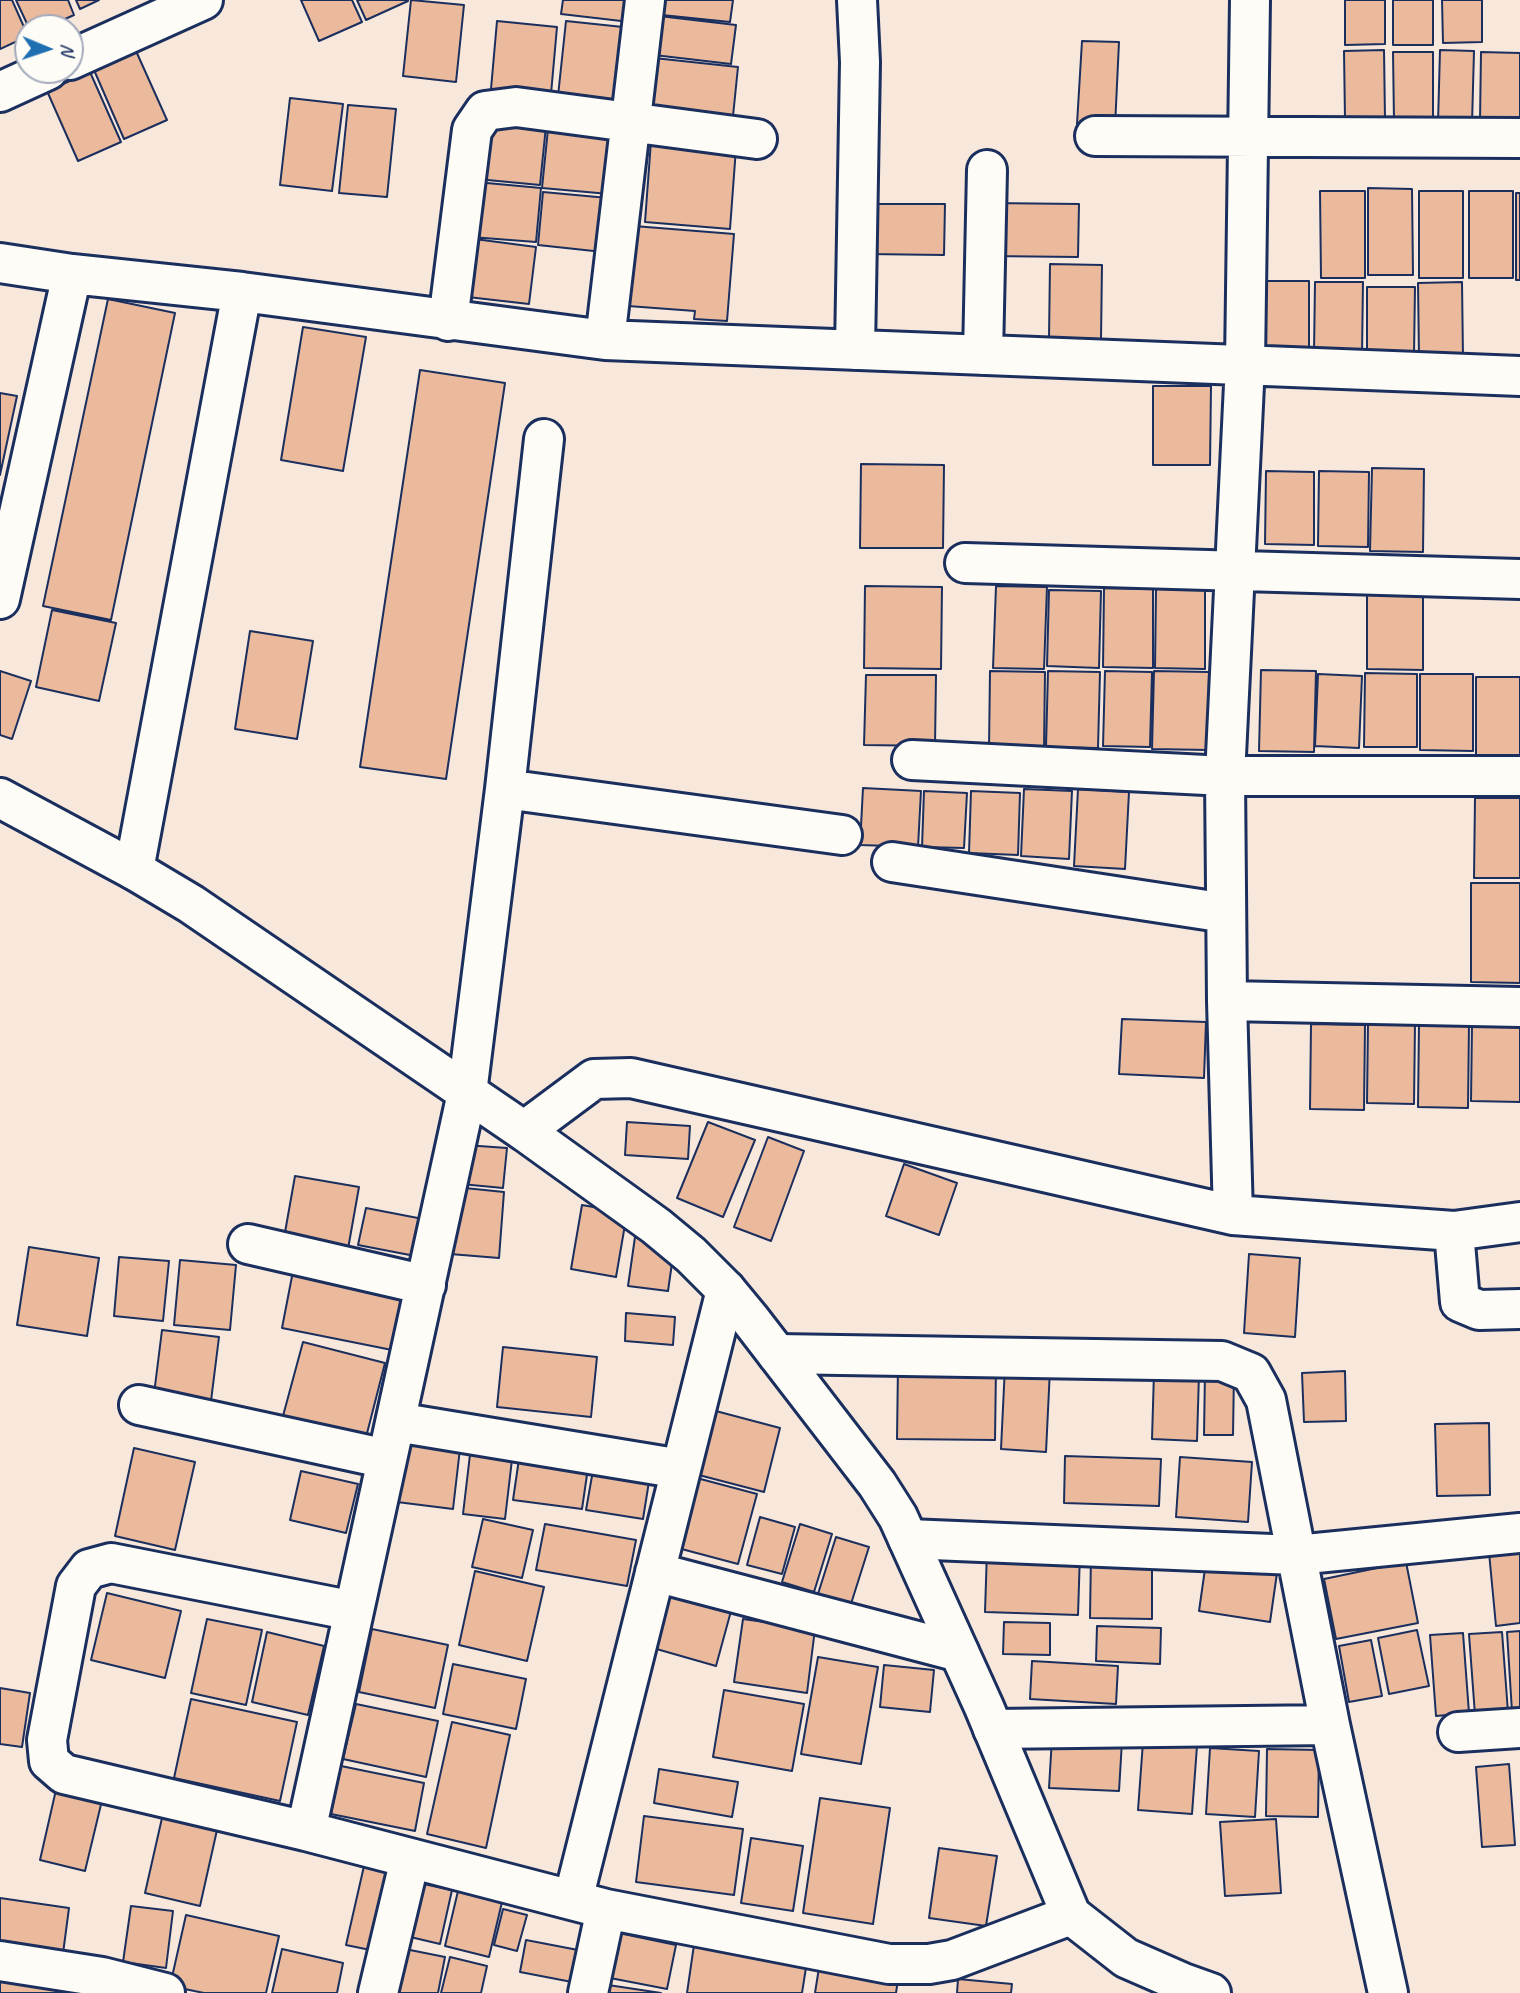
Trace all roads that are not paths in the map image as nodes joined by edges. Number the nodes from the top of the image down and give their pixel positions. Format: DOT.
graph roads {
  1 [pos="203,0"];
  2 [pos="645,0"];
  3 [pos="857,0"];
  4 [pos="1250,0"];
  5 [pos="84,54"];
  6 [pos="17,84"];
  7 [pos="0,92"];
  8 [pos="630,122"];
  9 [pos="1095,136"];
  10 [pos="1248,138"];
  11 [pos="1520,138"];
  12 [pos="757,139"];
  13 [pos="987,170"];
  14 [pos="0,263"];
  15 [pos="72,274"];
  16 [pos="242,292"];
  17 [pos="448,321"];
  18 [pos="605,340"];
  19 [pos="855,349"];
  20 [pos="984,355"];
  21 [pos="1245,364"];
  22 [pos="1520,376"];
  23 [pos="544,439"];
  24 [pos="965,563"];
  25 [pos="1236,569"];
  26 [pos="1520,579"];
  27 [pos="0,599"];
  28 [pos="912,760"];
  29 [pos="1520,775"];
  30 [pos="1225,776"];
  31 [pos="505,789"];
  32 [pos="0,798"];
  33 [pos="842,835"];
  34 [pos="892,862"];
  35 [pos="134,870"];
  36 [pos="1226,913"];
  37 [pos="1227,1001"];
  38 [pos="1520,1007"];
  39 [pos="467,1093"];
  40 [pos="524,1130"];
  41 [pos="1233,1215"];
  42 [pos="1520,1222"];
  43 [pos="1454,1231"];
  44 [pos="248,1244"];
  45 [pos="426,1285"];
  46 [pos="726,1290"];
  47 [pos="1520,1310"];
  48 [pos="778,1354"];
  49 [pos="139,1405"];
  50 [pos="396,1422"];
  51 [pos="387,1459"];
  52 [pos="681,1469"];
  53 [pos="1520,1533"];
  54 [pos="908,1539"];
  55 [pos="1297,1555"];
  56 [pos="655,1572"];
  57 [pos="354,1611"];
  58 [pos="959,1652"];
  59 [pos="1331,1725"];
  60 [pos="1520,1728"];
  61 [pos="993,1729"];
  62 [pos="1458,1731"];
  63 [pos="306,1831"];
  64 [pos="410,1859"];
  65 [pos="590,1904"];
  66 [pos="1071,1915"];
  67 [pos="0,1961"];
  68 [pos="950,1976"];
  69 [pos="100,1985"];
  70 [pos="165,1993"];
  71 [pos="378,1993"];
  72 [pos="588,1993"];
  73 [pos="1211,1993"];
  74 [pos="1388,1993"];
  1 -- 5 [label="street"];
  2 -- 8 [label="street"];
  3 -- 19 [label="street"];
  4 -- 10 [label="street"];
  6 -- 7 [label="street"];
  8 -- 12 [label="street"];
  8 -- 17 [label="street"];
  8 -- 18 [label="street"];
  9 -- 10 [label="street"];
  10 -- 11 [label="street"];
  10 -- 21 [label="street"];
  13 -- 20 [label="street"];
  14 -- 15 [label="street"];
  15 -- 16 [label="street"];
  15 -- 27 [label="street"];
  16 -- 17 [label="street"];
  16 -- 35 [label="street"];
  17 -- 18 [label="street"];
  18 -- 19 [label="street"];
  19 -- 20 [label="street"];
  20 -- 21 [label="street"];
  21 -- 22 [label="street"];
  21 -- 25 [label="street"];
  23 -- 31 [label="street"];
  24 -- 25 [label="street"];
  25 -- 26 [label="street"];
  25 -- 30 [label="street"];
  28 -- 30 [label="street"];
  29 -- 30 [label="street"];
  30 -- 36 [label="street"];
  31 -- 33 [label="street"];
  31 -- 39 [label="street"];
  32 -- 35 [label="street"];
  34 -- 36 [label="street"];
  35 -- 39 [label="street"];
  36 -- 37 [label="street"];
  37 -- 38 [label="street"];
  37 -- 41 [label="street"];
  39 -- 40 [label="street"];
  39 -- 45 [label="street"];
  40 -- 41 [label="street"];
  40 -- 46 [label="street"];
  41 -- 43 [label="street"];
  42 -- 43 [label="street"];
  43 -- 47 [label="street"];
  44 -- 45 [label="street"];
  45 -- 50 [label="street"];
  46 -- 48 [label="street"];
  46 -- 52 [label="street"];
  48 -- 54 [label="street"];
  48 -- 55 [label="street"];
  49 -- 51 [label="street"];
  50 -- 51 [label="street"];
  50 -- 52 [label="street"];
  51 -- 57 [label="street"];
  52 -- 56 [label="street"];
  53 -- 55 [label="street"];
  54 -- 55 [label="street"];
  54 -- 58 [label="street"];
  55 -- 59 [label="street"];
  56 -- 58 [label="street"];
  56 -- 65 [label="street"];
  57 -- 63 [label="street"];
  57 -- 63 [label="street"];
  58 -- 61 [label="street"];
  59 -- 61 [label="street"];
  59 -- 74 [label="street"];
  60 -- 62 [label="street"];
  61 -- 66 [label="street"];
  63 -- 64 [label="street"];
  64 -- 65 [label="street"];
  64 -- 71 [label="street"];
  65 -- 68 [label="street"];
  65 -- 72 [label="street"];
  66 -- 68 [label="street"];
  66 -- 73 [label="street"];
  67 -- 69 [label="street"];
  69 -- 70 [label="street"];
}
